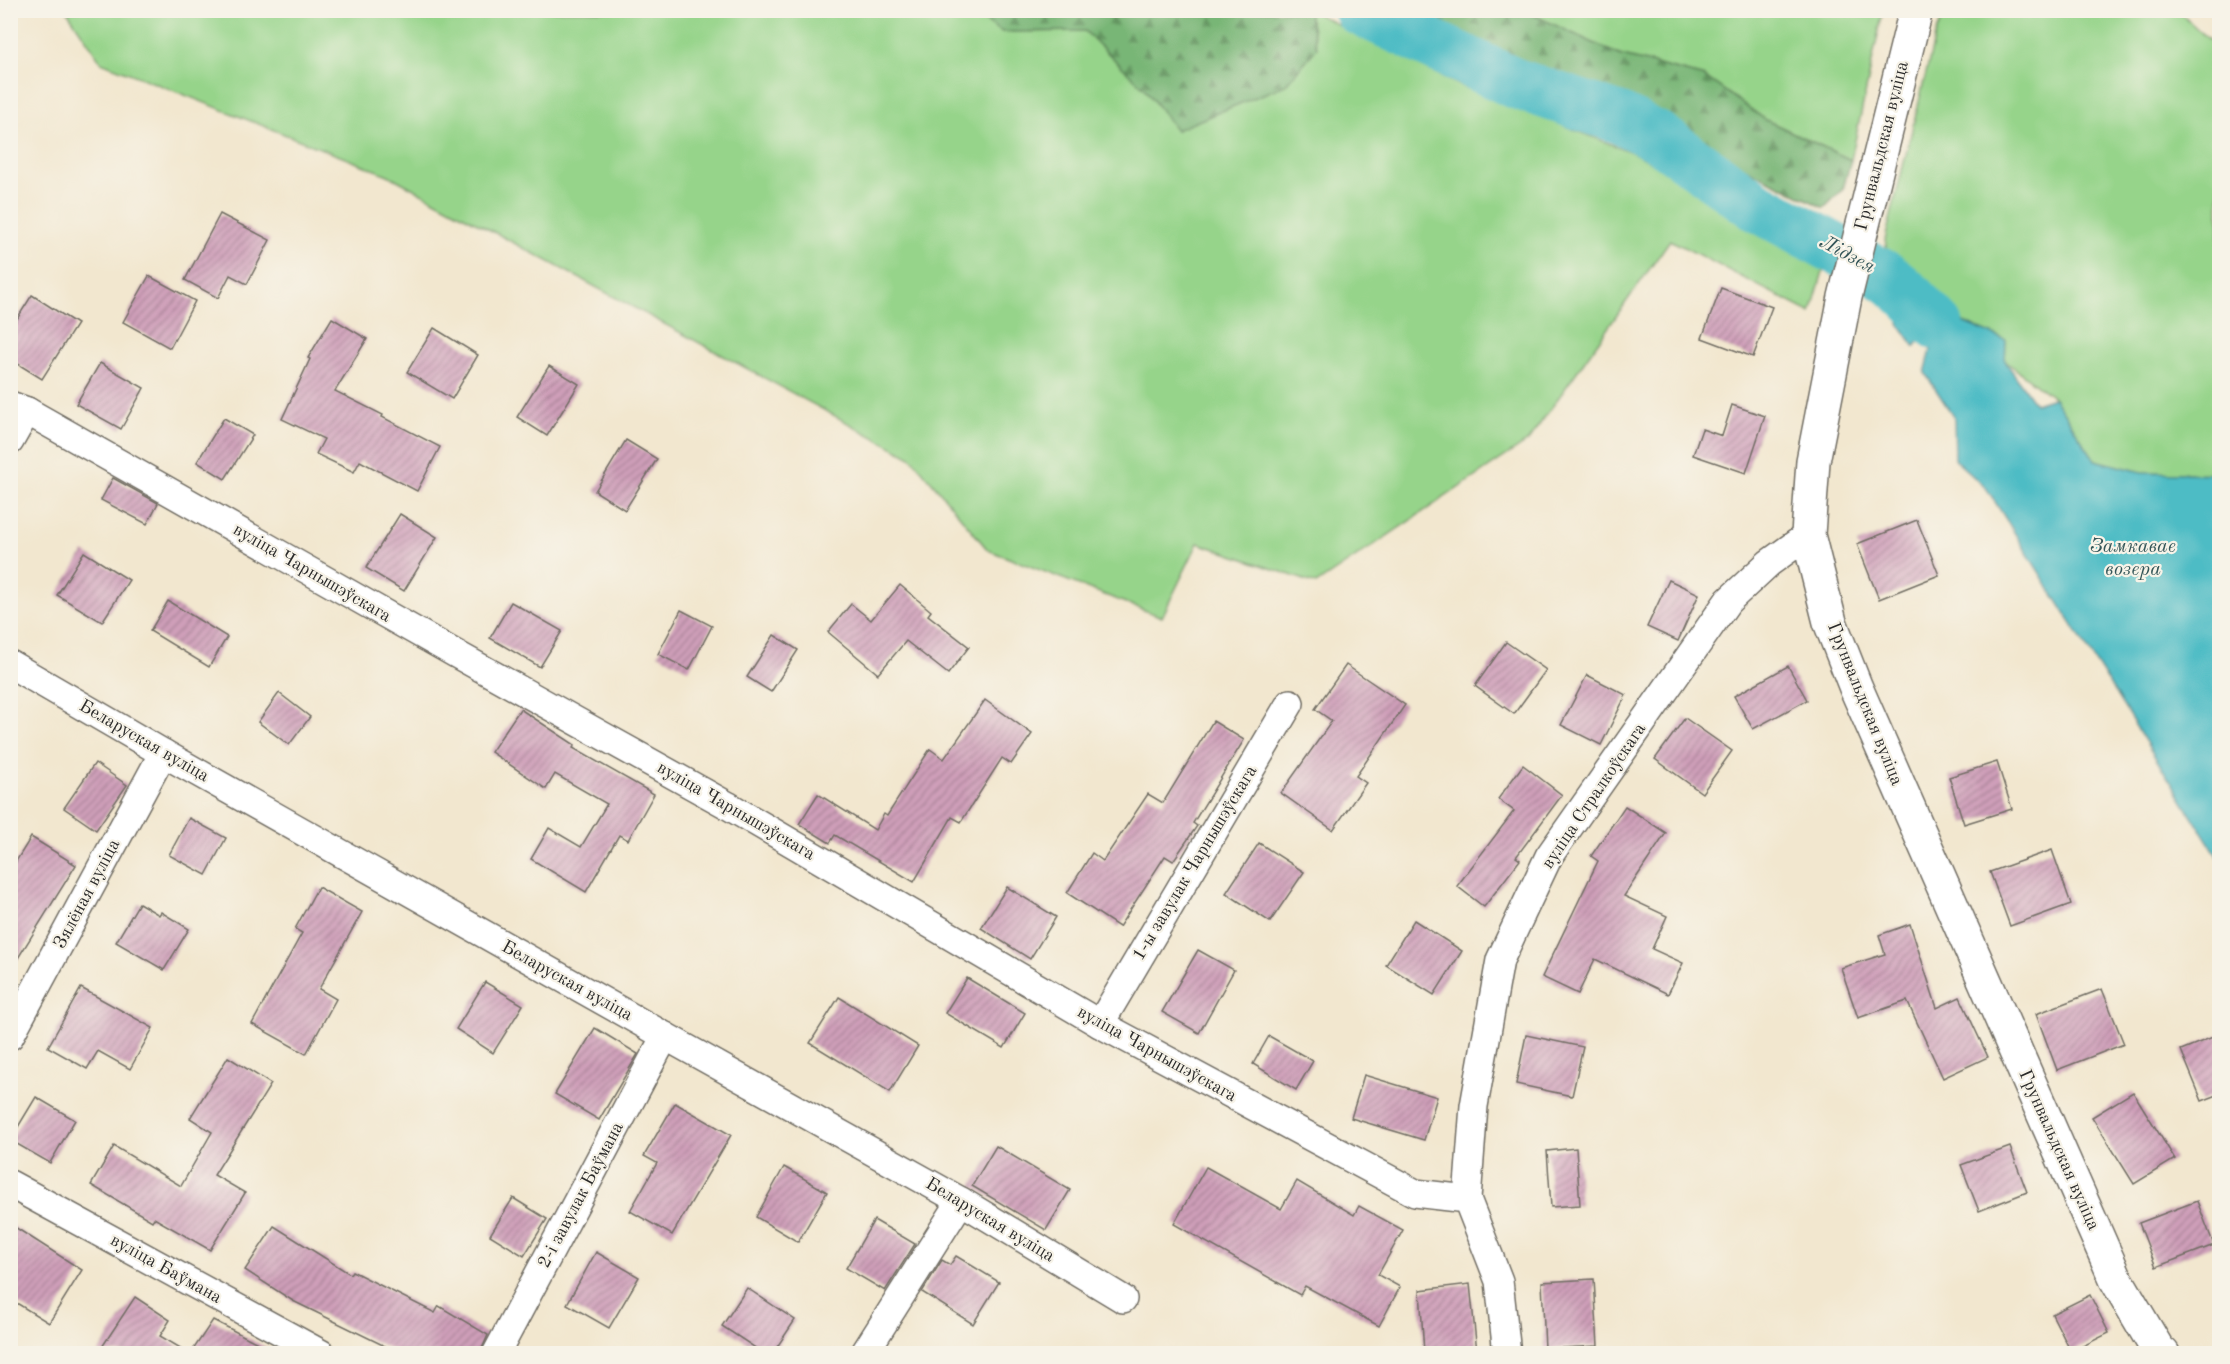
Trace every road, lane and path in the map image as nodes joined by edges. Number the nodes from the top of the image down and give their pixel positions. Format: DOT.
graph roads {
  1 [pos="1917,10"];
  2 [pos="19,408"];
  3 [pos="10,441"];
  4 [pos="1809,535"];
  5 [pos="10,664"];
  6 [pos="1290,703"];
  7 [pos="163,753"];
  8 [pos="1100,1024"];
  9 [pos="10,1036"];
  10 [pos="665,1036"];
  11 [pos="10,1184"];
  12 [pos="1467,1199"];
  13 [pos="960,1201"];
  14 [pos="1123,1299"];
  15 [pos="2158,1352"];
  16 [pos="322,1353"];
  17 [pos="496,1353"];
  18 [pos="864,1353"];
  19 [pos="1507,1353"];
  1 -- 4 [label="main road, Грунвальдская вуліца"];
  2 -- 3 [label="street"];
  2 -- 8 [label="street, вуліца Чарнышэўскага"];
  4 -- 12 [label="street, вуліца Стралкоўскага"];
  4 -- 15 [label="main road, Грунвальдская вуліца"];
  5 -- 7 [label="street, Беларуская вуліца"];
  6 -- 8 [label="street, 1-ы завулак Чарнышэўскага"];
  7 -- 9 [label="street, Зялёная вуліца"];
  7 -- 10 [label="street, Беларуская вуліца"];
  8 -- 12 [label="street, вуліца Чарнышэўскага"];
  10 -- 13 [label="street, Беларуская вуліца"];
  10 -- 17 [label="street, 2-і завулак Баўмана"];
  11 -- 16 [label="street, вуліца Баўмана"];
  12 -- 19 [label="street, вуліца Стралкоўскага"];
  13 -- 14 [label="street, Беларуская вуліца"];
  13 -- 18 [label="street"];
}
